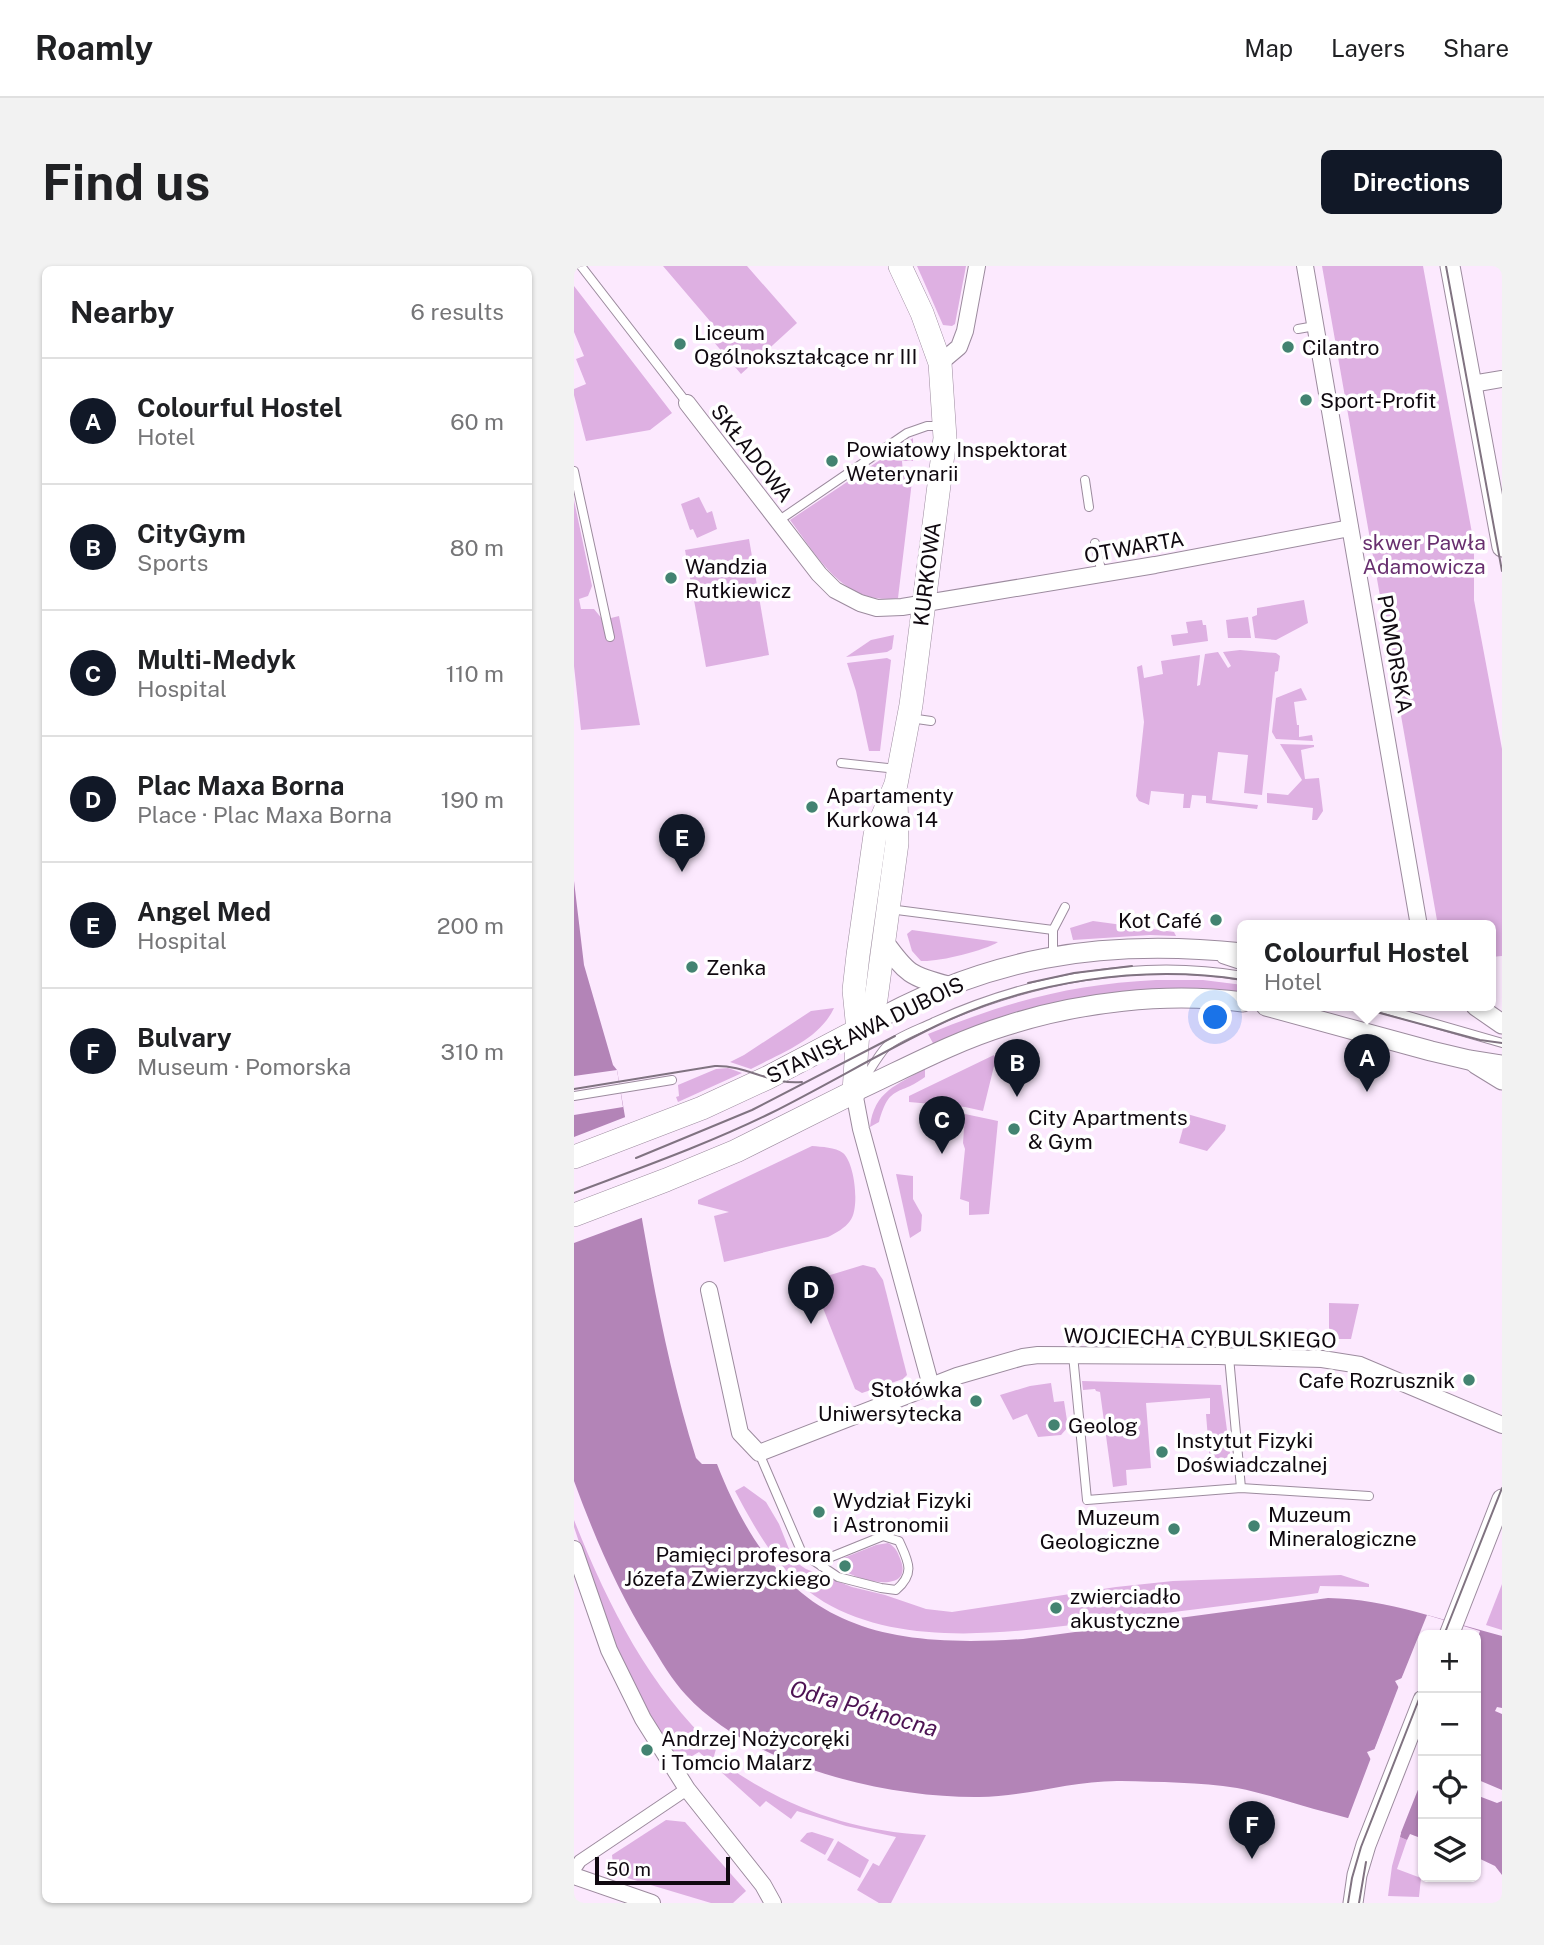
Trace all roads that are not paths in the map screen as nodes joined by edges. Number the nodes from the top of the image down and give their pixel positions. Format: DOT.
graph roads {
  1 [pos="581,266"];
  2 [pos="900,266"];
  3 [pos="977,266"];
  4 [pos="1305,266"];
  5 [pos="1450,266"];
  6 [pos="1315,326"];
  7 [pos="1297,329"];
  8 [pos="940,363"];
  9 [pos="1502,379"];
  10 [pos="1472,384"];
  11 [pos="687,403"];
  12 [pos="945,426"];
  13 [pos="574,471"];
  14 [pos="1085,480"];
  15 [pos="1088,506"];
  16 [pos="1498,507"];
  17 [pos="778,521"];
  18 [pos="1350,528"];
  19 [pos="1095,543"];
  20 [pos="1502,547"];
  21 [pos="1102,574"];
  22 [pos="924,604"];
  23 [pos="610,637"];
  24 [pos="841,763"];
  25 [pos="897,777"];
  26 [pos="1065,907"];
  27 [pos="888,909"];
  28 [pos="1418,920"];
  29 [pos="1053,930"];
  30 [pos="884,942"];
  31 [pos="1192,948"];
  32 [pos="1237,952"];
  33 [pos="1053,955"];
  34 [pos="1237,964"];
  35 [pos="1237,975"];
  36 [pos="948,986"];
  37 [pos="1237,1002"];
  38 [pos="1285,1011"];
  39 [pos="1391,1011"];
  40 [pos="858,1030"];
  41 [pos="1502,1043"];
  42 [pos="1469,1060"];
  43 [pos="1502,1065"];
  44 [pos="672,1080"];
  45 [pos="1502,1080"];
  46 [pos="854,1093"];
  47 [pos="574,1096"];
  48 [pos="574,1157"];
  49 [pos="574,1215"];
  50 [pos="709,1290"];
  51 [pos="1073,1356"];
  52 [pos="1229,1357"];
  53 [pos="931,1386"];
  54 [pos="1502,1425"];
  55 [pos="759,1453"];
  56 [pos="1241,1488"];
  57 [pos="1369,1496"];
  58 [pos="1502,1499"];
  59 [pos="574,1549"];
  60 [pos="821,1566"];
  61 [pos="1451,1629"];
  62 [pos="1418,1713"];
  63 [pos="687,1789"];
  64 [pos="574,1873"];
  65 [pos="652,1903"];
  66 [pos="773,1903"];
  67 [pos="1353,1903"];
  1 -- 11 [label="lane, SKŁADOWA"];
  2 -- 8 [label="main road, KURKOWA"];
  3 -- 8 [label="street"];
  4 -- 6 [label="street, POMORSKA"];
  5 -- 10 [label="street"];
  6 -- 7 [label="lane"];
  6 -- 18 [label="street, POMORSKA"];
  8 -- 12 [label="main road, KURKOWA"];
  9 -- 10 [label="street"];
  10 -- 16 [label="street"];
  11 -- 17 [label="street, SKŁADOWA"];
  12 -- 17 [label="lane"];
  12 -- 22 [label="main road, KURKOWA"];
  13 -- 23 [label="lane"];
  14 -- 15 [label="lane"];
  16 -- 20 [label="street"];
  17 -- 22 [label="street, SKŁADOWA"];
  18 -- 21 [label="street, OTWARTA"];
  18 -- 28 [label="street, POMORSKA"];
  19 -- 21 [label="lane"];
  21 -- 22 [label="street, OTWARTA"];
  22 -- 25 [label="main road, KURKOWA"];
  24 -- 25 [label="lane"];
  25 -- 27 [label="main road, KURKOWA"];
  25 -- 40 [label="main road, KURKOWA"];
  26 -- 29 [label="lane"];
  27 -- 29 [label="lane"];
  27 -- 30 [label="main road, KURKOWA"];
  29 -- 33 [label="lane"];
  30 -- 36 [label="street"];
  30 -- 40 [label="main road, KURKOWA"];
  31 -- 32 [label="street, STANISŁAWA DUBOIS"];
  31 -- 33 [label="street, STANISŁAWA DUBOIS"];
  31 -- 34 [label="lane"];
  33 -- 36 [label="street, STANISŁAWA DUBOIS"];
  35 -- 46 [label="lane"];
  36 -- 40 [label="street, STANISŁAWA DUBOIS"];
  37 -- 46 [label="street"];
  38 -- 42 [label="street"];
  39 -- 41 [label="lane"];
  40 -- 46 [label="main road, KURKOWA"];
  40 -- 48 [label="main road, STANISŁAWA DUBOIS"];
  42 -- 43 [label="street"];
  42 -- 45 [label="street"];
  44 -- 47 [label="lane"];
  46 -- 49 [label="main road"];
  46 -- 53 [label="street"];
  50 -- 55 [label="street"];
  51 -- 52 [label="street, WOJCIECHA CYBULSKIEGO"];
  51 -- 53 [label="street, WOJCIECHA CYBULSKIEGO"];
  51 -- 56 [label="lane"];
  52 -- 54 [label="street, WOJCIECHA CYBULSKIEGO"];
  52 -- 56 [label="lane"];
  53 -- 55 [label="street, WOJCIECHA CYBULSKIEGO"];
  55 -- 60 [label="lane"];
  56 -- 57 [label="lane"];
  58 -- 61 [label="street"];
  59 -- 63 [label="street"];
  60 -- 60 [label="lane"];
  62 -- 67 [label="street"];
  63 -- 64 [label="street"];
  63 -- 66 [label="street"];
  64 -- 65 [label="street"];
}
